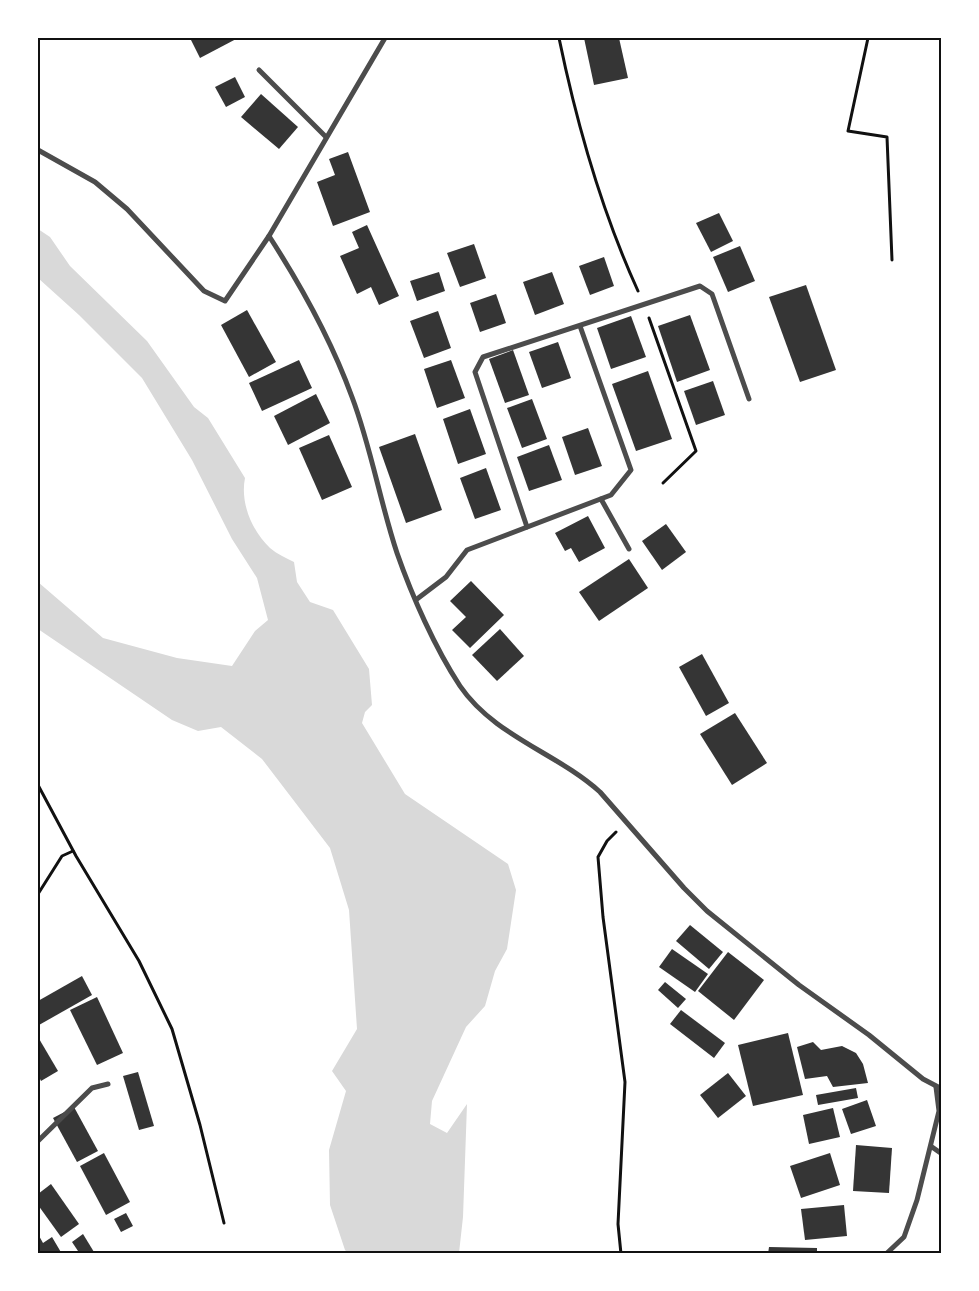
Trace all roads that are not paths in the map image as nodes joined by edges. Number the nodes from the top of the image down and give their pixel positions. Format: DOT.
graph roads {
  1 [pos="385,38"];
  2 [pos="259,70"];
  3 [pos="326,136"];
  4 [pos="38,150"];
  5 [pos="269,236"];
  6 [pos="580,326"];
  7 [pos="749,399"];
  8 [pos="601,499"];
  9 [pos="527,528"];
  10 [pos="629,549"];
  11 [pos="417,600"];
  12 [pos="108,1084"];
  13 [pos="939,1088"];
  14 [pos="38,1141"];
  15 [pos="932,1147"];
  16 [pos="942,1154"];
  17 [pos="886,1254"];
  1 -- 3 [label="street"];
  2 -- 3 [label="street"];
  3 -- 5 [label="street"];
  4 -- 5 [label="street"];
  5 -- 11 [label="street"];
  6 -- 7 [label="street"];
  6 -- 8 [label="street"];
  6 -- 9 [label="street"];
  8 -- 9 [label="street"];
  8 -- 10 [label="street"];
  9 -- 11 [label="street"];
  11 -- 13 [label="street"];
  12 -- 14 [label="street"];
  13 -- 15 [label="street"];
  15 -- 16 [label="street"];
  15 -- 17 [label="street"];
}
